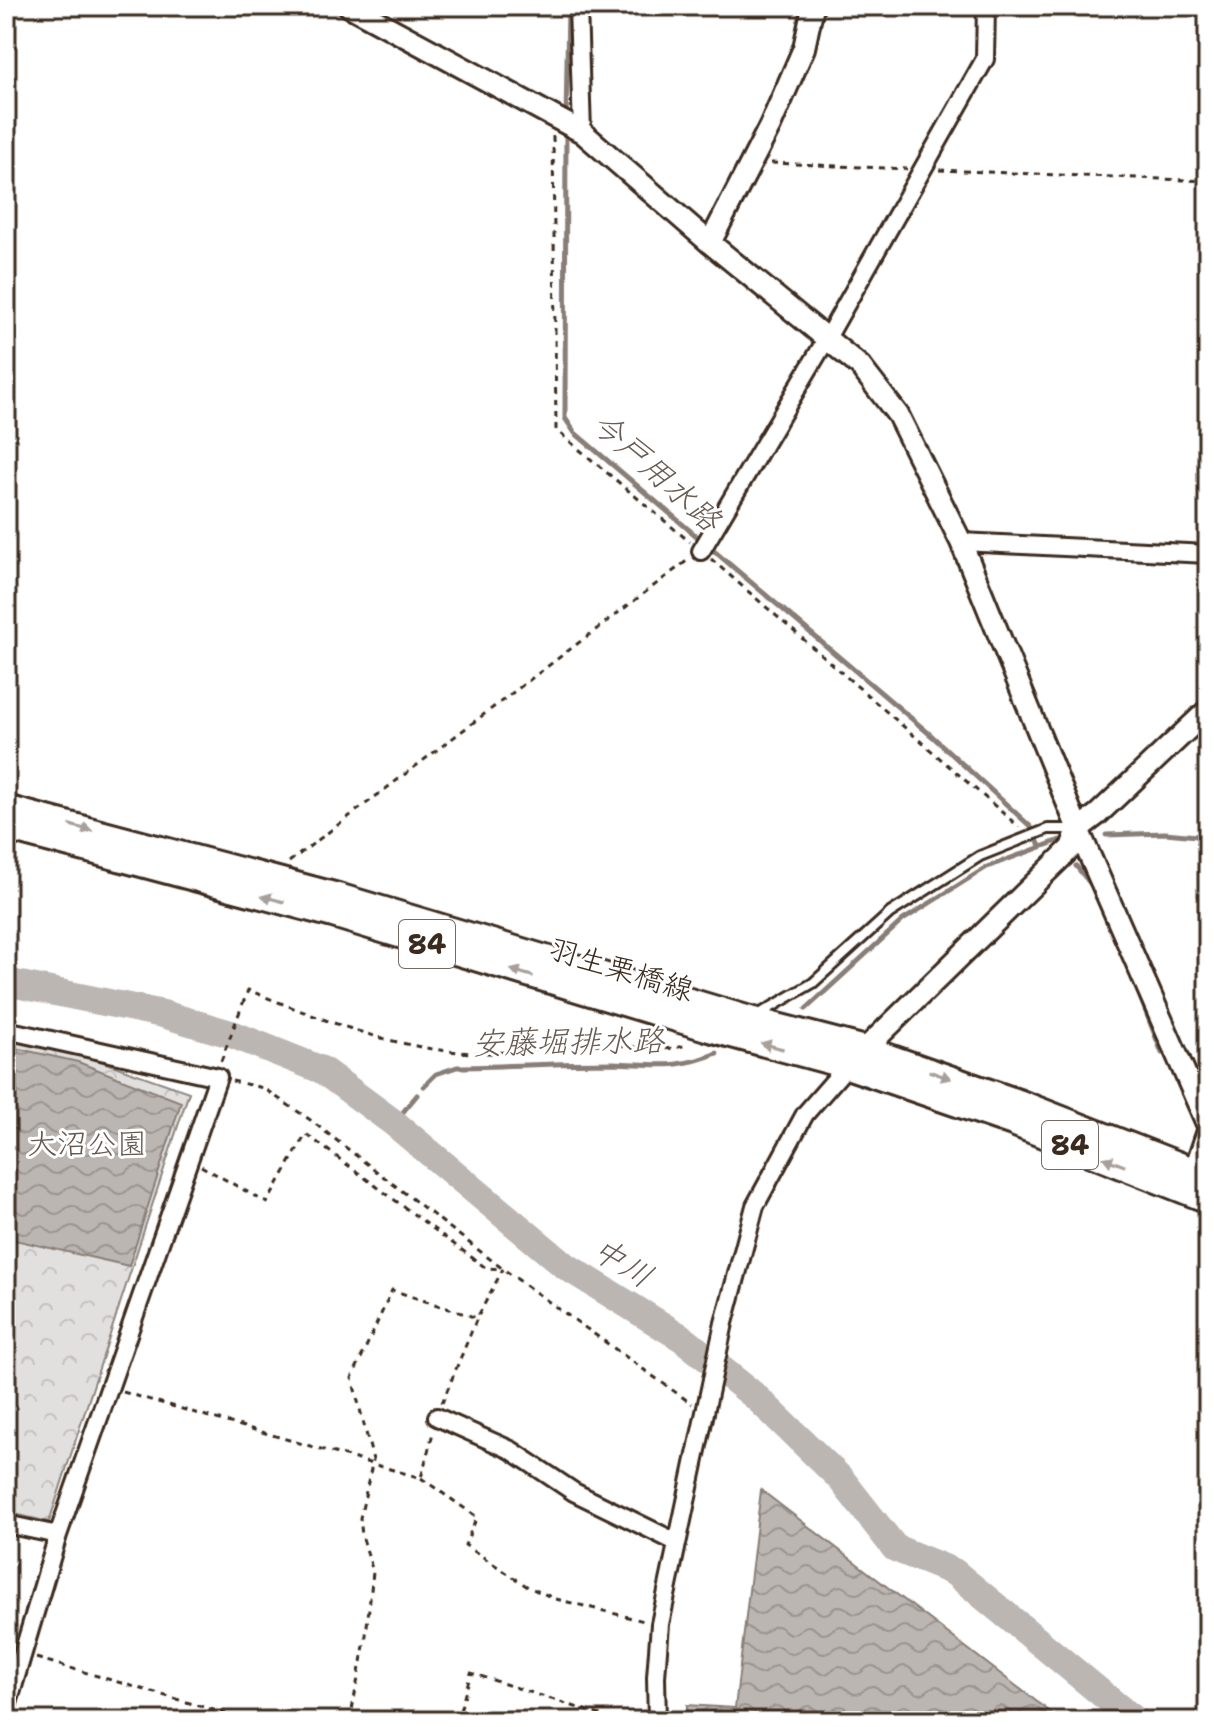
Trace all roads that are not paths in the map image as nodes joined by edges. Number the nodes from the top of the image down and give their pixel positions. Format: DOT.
graph roads {
  1 [pos="349,6"];
  2 [pos="578,6"];
  3 [pos="813,6"];
  4 [pos="986,6"];
  5 [pos="582,132"];
  6 [pos="710,243"];
  7 [pos="827,338"];
  8 [pos="961,542"];
  9 [pos="701,551"];
  10 [pos="1208,554"];
  11 [pos="1208,710"];
  12 [pos="6,808"];
  13 [pos="6,828"];
  14 [pos="1078,829"];
  15 [pos="750,1019"];
  16 [pos="6,1030"];
  17 [pos="866,1049"];
  18 [pos="847,1066"];
  19 [pos="1208,1128"];
  20 [pos="1200,1184"];
  21 [pos="437,1417"];
  22 [pos="6,1524"];
  23 [pos="58,1535"];
  24 [pos="676,1542"];
  25 [pos="6,1710"];
  26 [pos="657,1721"];
  1 -- 5 [label="street"];
  2 -- 5 [label="street"];
  3 -- 6 [label="street"];
  4 -- 7 [label="street"];
  5 -- 6 [label="street"];
  6 -- 7 [label="street"];
  7 -- 8 [label="street"];
  7 -- 9 [label="street"];
  8 -- 10 [label="street"];
  8 -- 14 [label="street"];
  11 -- 14 [label="street"];
  12 -- 15 [label="main road, 羽生栗橋線 / 84, one-way"];
  18 -- 13 [label="main road, 羽生栗橋線 / 84, one-way"];
  14 -- 15 [label="lane"];
  14 -- 17 [label="street"];
  14 -- 19 [label="street"];
  15 -- 17 [label="main road, 羽生栗橋線 / 84"];
  16 -- 23 [label="street"];
  17 -- 18 [label="street"];
  17 -- 20 [label="main road, 羽生栗橋線 / 84, one-way"];
  20 -- 18 [label="main road, 羽生栗橋線 / 84, one-way"];
  18 -- 24 [label="street"];
  19 -- 20 [label="street"];
  21 -- 24 [label="street"];
  22 -- 23 [label="street"];
  23 -- 25 [label="street"];
  24 -- 26 [label="street"];
}
